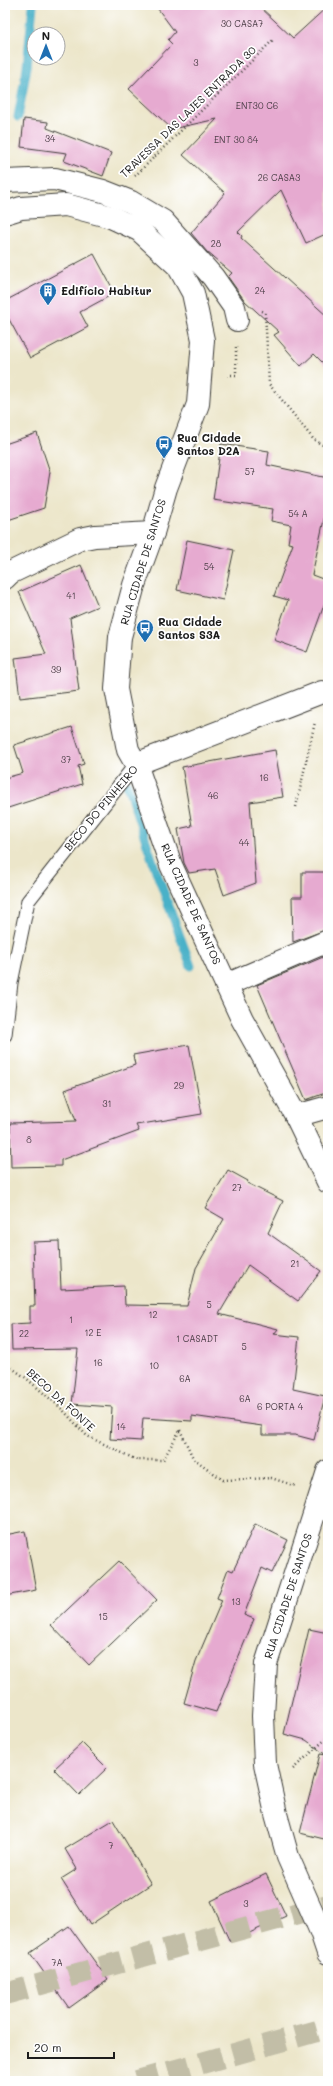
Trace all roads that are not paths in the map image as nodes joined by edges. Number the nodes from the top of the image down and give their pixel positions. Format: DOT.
graph roads {
  1 [pos="5,180"];
  2 [pos="5,213"];
  3 [pos="235,314"];
  4 [pos="154,533"];
  5 [pos="5,578"];
  6 [pos="322,692"];
  7 [pos="136,764"];
  8 [pos="328,941"];
  9 [pos="226,985"];
  10 [pos="5,1036"];
  11 [pos="328,1107"];
  12 [pos="296,1116"];
  13 [pos="328,1182"];
  14 [pos="328,1471"];
  15 [pos="328,1953"];
  1 -- 3 [label="street"];
  2 -- 4 [label="street, RUA CIDADE DE SANTOS"];
  4 -- 5 [label="street"];
  4 -- 7 [label="street, RUA CIDADE DE SANTOS"];
  6 -- 7 [label="street, BECO DO PINHEIRO"];
  7 -- 9 [label="street, RUA CIDADE DE SANTOS"];
  7 -- 10 [label="lane, BECO DO PINHEIRO"];
  8 -- 9 [label="street"];
  9 -- 12 [label="street, RUA CIDADE DE SANTOS"];
  11 -- 12 [label="street"];
  12 -- 13 [label="street, RUA CIDADE DE SANTOS"];
  14 -- 15 [label="street, RUA CIDADE DE SANTOS"];
}
